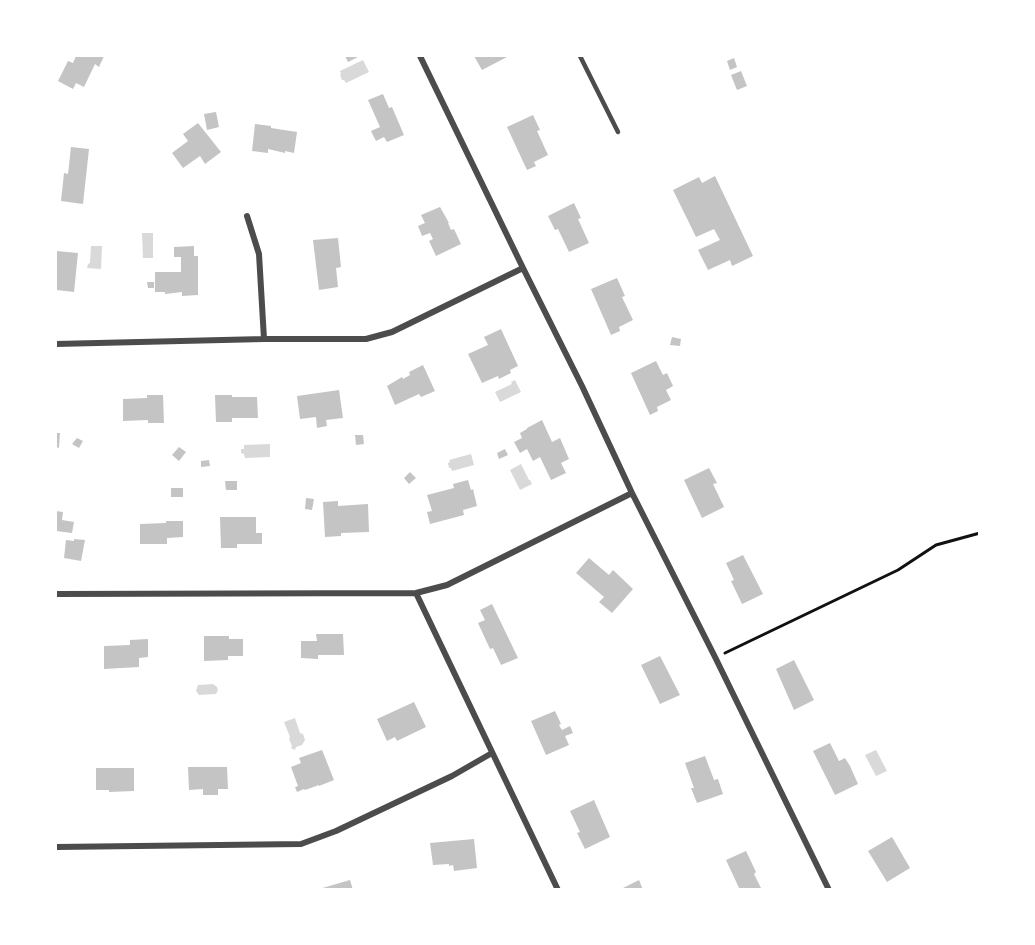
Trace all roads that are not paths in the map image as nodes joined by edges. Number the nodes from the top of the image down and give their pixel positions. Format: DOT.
graph roads {
  1 [pos="420,56"];
  2 [pos="580,56"];
  3 [pos="618,132"];
  4 [pos="247,216"];
  5 [pos="523,268"];
  6 [pos="264,339"];
  7 [pos="56,344"];
  8 [pos="632,493"];
  9 [pos="416,593"];
  10 [pos="56,594"];
  11 [pos="492,753"];
  12 [pos="56,847"];
  13 [pos="558,890"];
  14 [pos="829,890"];
  1 -- 5 [label="street"];
  2 -- 3 [label="lane"];
  4 -- 6 [label="street"];
  5 -- 6 [label="street"];
  5 -- 8 [label="street"];
  6 -- 7 [label="street"];
  8 -- 9 [label="street"];
  8 -- 14 [label="street"];
  9 -- 10 [label="street"];
  9 -- 11 [label="street"];
  11 -- 12 [label="street"];
  11 -- 13 [label="street"];
}
